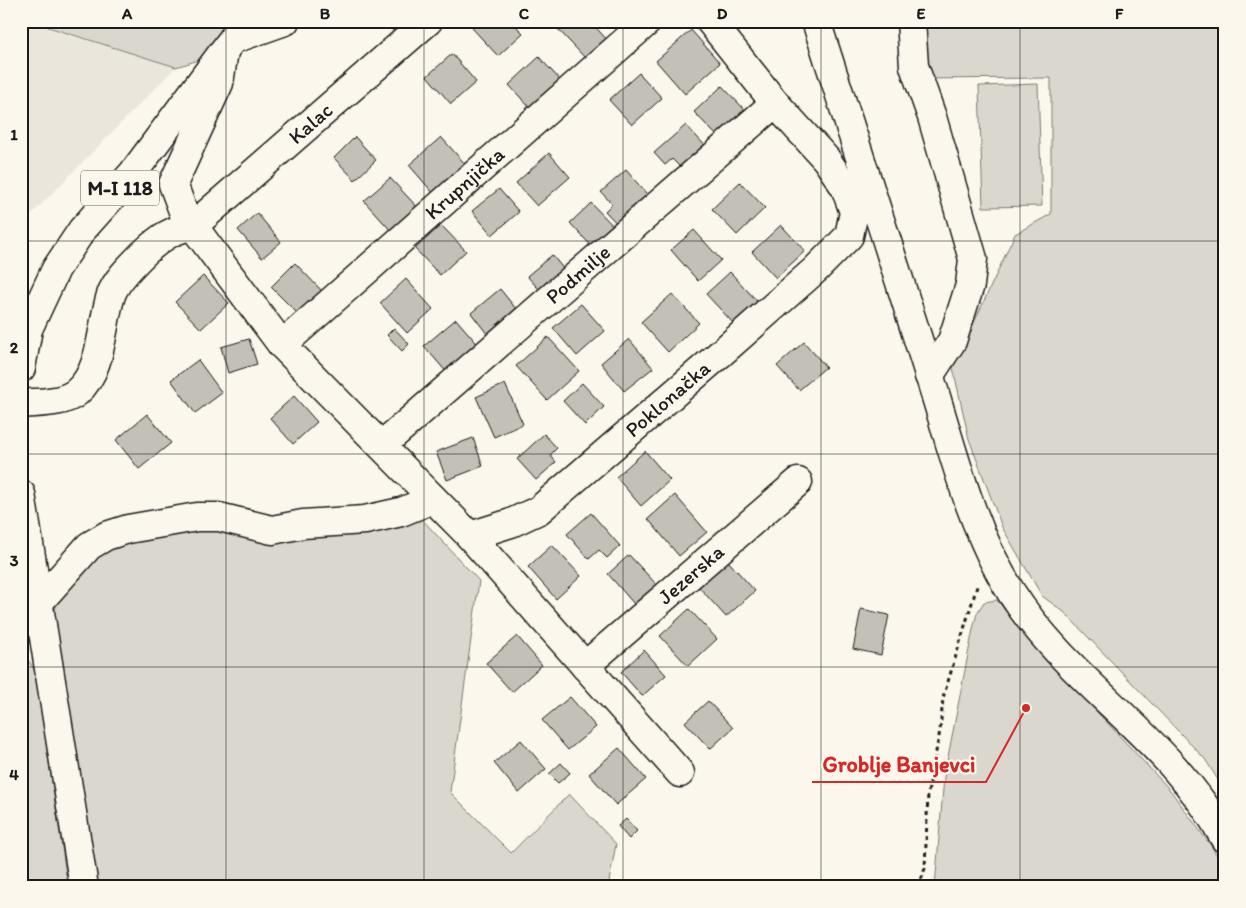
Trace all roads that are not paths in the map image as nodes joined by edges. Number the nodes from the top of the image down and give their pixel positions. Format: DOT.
graph roads {
  1 [pos="285,21"];
  2 [pos="428,21"];
  3 [pos="648,21"];
  4 [pos="710,21"];
  5 [pos="816,21"];
  6 [pos="911,21"];
  7 [pos="235,37"];
  8 [pos="775,102"];
  9 [pos="191,227"];
  10 [pos="282,345"];
  11 [pos="21,368"];
  12 [pos="929,376"];
  13 [pos="21,404"];
  14 [pos="382,445"];
  15 [pos="798,482"];
  16 [pos="21,494"];
  17 [pos="433,499"];
  18 [pos="470,536"];
  19 [pos="34,614"];
  20 [pos="585,666"];
  21 [pos="680,773"];
  22 [pos="1225,839"];
  23 [pos="84,887"];
  1 -- 7 [label="street"];
  2 -- 9 [label="street, Kalac"];
  3 -- 10 [label="street, Krupnjička"];
  4 -- 8 [label="street"];
  5 -- 12 [label="street"];
  6 -- 12 [label="street"];
  7 -- 9 [label="street"];
  7 -- 11 [label="street, M-I 118"];
  8 -- 14 [label="street, Podmilje"];
  8 -- 18 [label="street, Poklonačka"];
  9 -- 10 [label="street"];
  9 -- 13 [label="street"];
  10 -- 14 [label="street"];
  12 -- 22 [label="street"];
  14 -- 17 [label="street"];
  15 -- 20 [label="street, Jezerska"];
  16 -- 19 [label="street"];
  17 -- 18 [label="street"];
  17 -- 19 [label="street"];
  18 -- 20 [label="street"];
  19 -- 23 [label="street"];
  20 -- 21 [label="street"];
}
